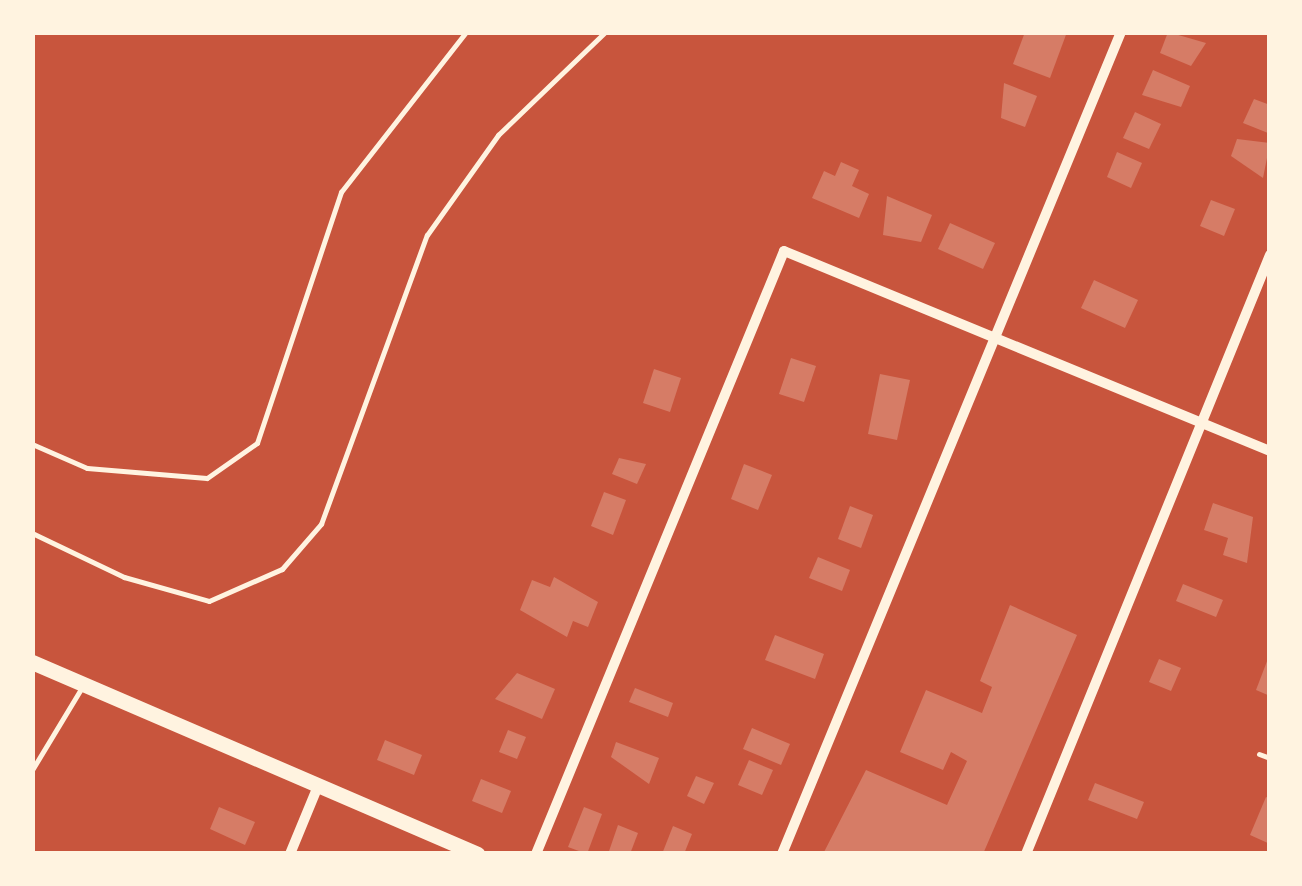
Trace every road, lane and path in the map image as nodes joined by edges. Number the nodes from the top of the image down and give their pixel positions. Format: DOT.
graph roads {
  1 [pos="466,32"];
  2 [pos="605,32"];
  3 [pos="1121,32"];
  4 [pos="1270,256"];
  5 [pos="996,338"];
  6 [pos="1198,422"];
  7 [pos="32,444"];
  8 [pos="1270,450"];
  9 [pos="32,533"];
  10 [pos="32,662"];
  11 [pos="84,684"];
  12 [pos="1258,754"];
  13 [pos="1270,758"];
  14 [pos="32,770"];
  15 [pos="318,786"];
  16 [pos="290,854"];
  17 [pos="477,854"];
  18 [pos="536,854"];
  19 [pos="782,854"];
  20 [pos="1026,854"];
  1 -- 7 [label="lane"];
  2 -- 9 [label="lane"];
  3 -- 5 [label="street"];
  4 -- 6 [label="street"];
  5 -- 6 [label="street"];
  5 -- 18 [label="street"];
  5 -- 19 [label="street"];
  6 -- 8 [label="street"];
  6 -- 20 [label="street"];
  10 -- 11 [label="main road"];
  11 -- 14 [label="lane"];
  11 -- 15 [label="main road"];
  12 -- 13 [label="lane"];
  15 -- 16 [label="street"];
  15 -- 17 [label="main road"];
}
